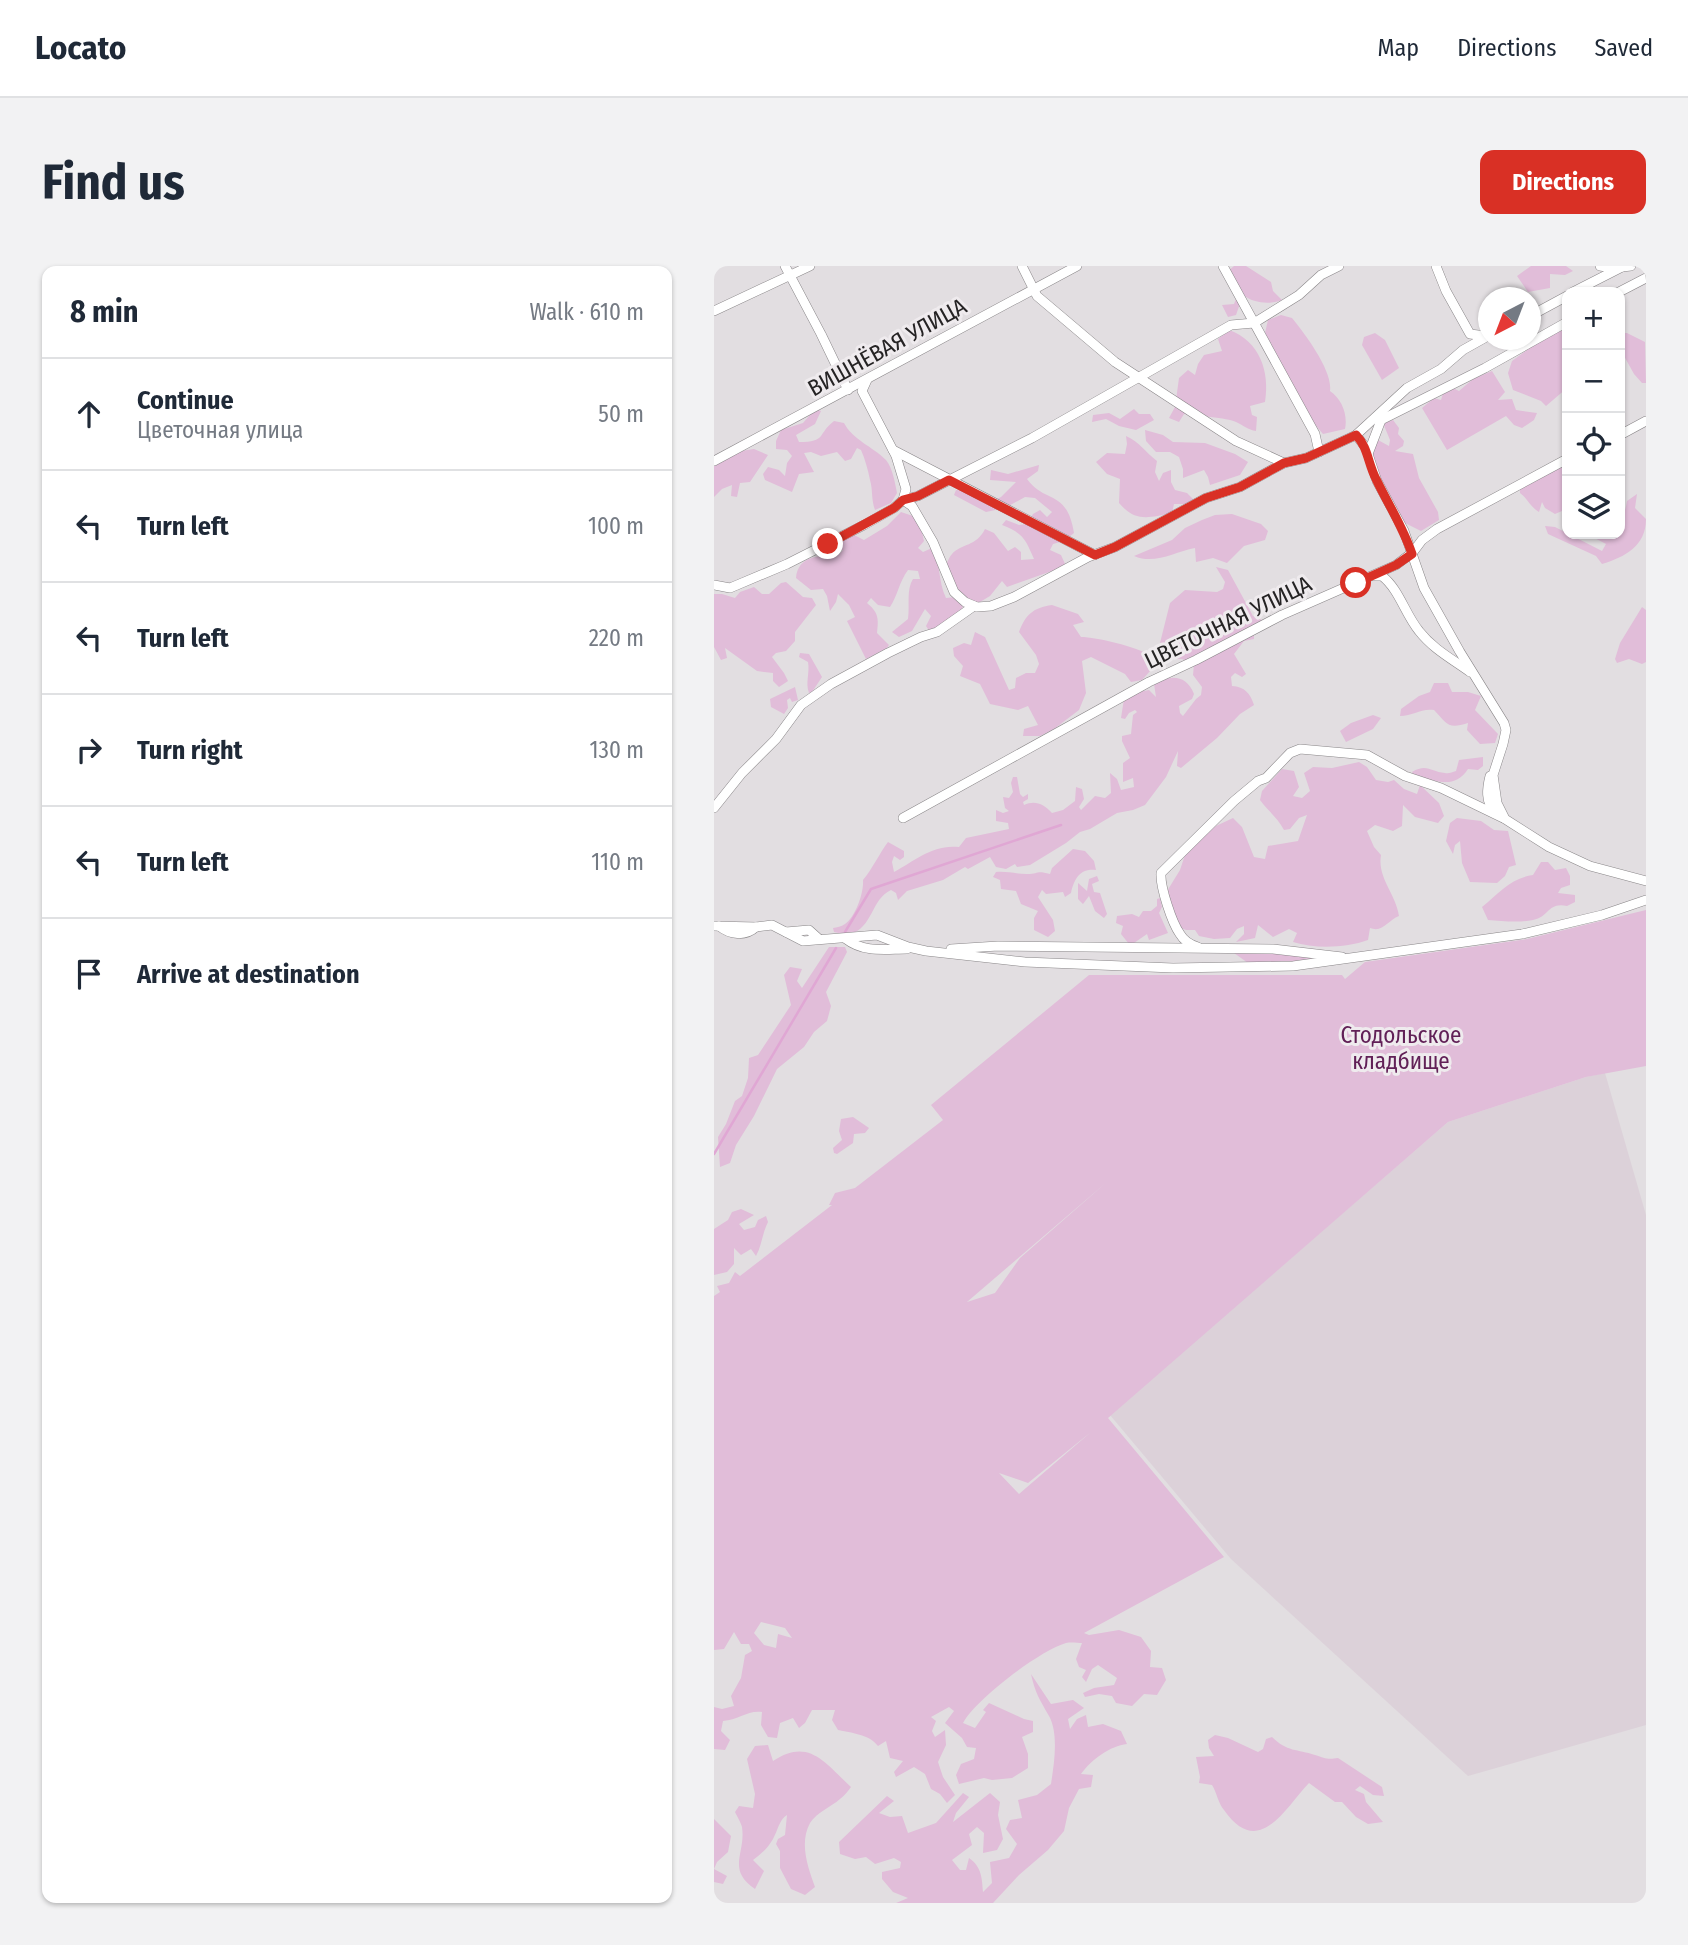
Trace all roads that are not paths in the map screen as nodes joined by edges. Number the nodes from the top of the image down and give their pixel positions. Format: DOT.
graph roads {
  1 [pos="810,266"];
  2 [pos="1022,266"];
  3 [pos="1077,266"];
  4 [pos="1223,266"];
  5 [pos="1339,266"];
  6 [pos="1436,266"];
  7 [pos="1600,266"];
  8 [pos="1626,267"];
  9 [pos="788,270"];
  10 [pos="1646,278"];
  11 [pos="1584,287"];
  12 [pos="1625,289"];
  13 [pos="1033,290"];
  14 [pos="1562,299"];
  15 [pos="1541,310"];
  16 [pos="714,311"];
  17 [pos="1254,323"];
  18 [pos="1562,325"];
  19 [pos="1478,336"];
  20 [pos="1478,342"];
  21 [pos="1138,378"];
  22 [pos="867,380"];
  23 [pos="848,390"];
  24 [pos="1385,410"];
  25 [pos="1381,420"];
  26 [pos="1646,421"];
  27 [pos="1625,432"];
  28 [pos="1356,435"];
  29 [pos="893,450"];
  30 [pos="1319,452"];
  31 [pos="1368,455"];
  32 [pos="714,461"];
  33 [pos="1562,462"];
  34 [pos="1284,463"];
  35 [pos="949,480"];
  36 [pos="903,500"];
  37 [pos="1412,554"];
  38 [pos="1095,555"];
  39 [pos="1373,576"];
  40 [pos="716,586"];
  41 [pos="974,606"];
  42 [pos="1477,678"];
  43 [pos="714,808"];
  44 [pos="903,818"];
  45 [pos="1504,819"];
  46 [pos="1646,881"];
  47 [pos="1646,900"];
  48 [pos="716,926"];
  49 [pos="846,939"];
  50 [pos="1198,947"];
  51 [pos="916,949"];
  52 [pos="926,951"];
  53 [pos="1347,958"];
  1 -- 9 [label="street"];
  2 -- 13 [label="street"];
  3 -- 13 [label="street, ВИШНЁВАЯ УЛИЦА"];
  4 -- 17 [label="street"];
  5 -- 17 [label="street"];
  6 -- 19 [label="street"];
  7 -- 8 [label="street"];
  8 -- 11 [label="street"];
  9 -- 16 [label="street"];
  9 -- 23 [label="street"];
  10 -- 12 [label="street"];
  13 -- 21 [label="street"];
  13 -- 22 [label="street, ВИШНЁВАЯ УЛИЦА"];
  14 -- 15 [label="street"];
  17 -- 21 [label="street"];
  17 -- 30 [label="street"];
  18 -- 25 [label="street"];
  20 -- 24 [label="street"];
  21 -- 34 [label="street"];
  21 -- 35 [label="street"];
  22 -- 23 [label="street, ВИШНЁВАЯ УЛИЦА"];
  22 -- 29 [label="street"];
  23 -- 32 [label="street, ВИШНЁВАЯ УЛИЦА"];
  24 -- 25 [label="street"];
  24 -- 28 [label="street"];
  25 -- 31 [label="street"];
  26 -- 27 [label="street"];
  28 -- 30 [label="street"];
  28 -- 31 [label="street"];
  29 -- 35 [label="street"];
  29 -- 36 [label="street"];
  30 -- 34 [label="street"];
  31 -- 37 [label="street"];
  33 -- 37 [label="street, ЦВЕТОЧНАЯ УЛИЦА"];
  34 -- 38 [label="street"];
  35 -- 36 [label="street"];
  35 -- 38 [label="street"];
  36 -- 40 [label="street"];
  36 -- 41 [label="street"];
  37 -- 39 [label="street, ЦВЕТОЧНАЯ УЛИЦА"];
  37 -- 42 [label="street"];
  38 -- 41 [label="street"];
  39 -- 42 [label="street"];
  39 -- 44 [label="street, ЦВЕТОЧНАЯ УЛИЦА"];
  41 -- 43 [label="street"];
  42 -- 45 [label="street"];
  45 -- 46 [label="street"];
  45 -- 50 [label="street"];
  47 -- 53 [label="street"];
  48 -- 49 [label="street"];
  49 -- 51 [label="street"];
  49 -- 51 [label="street"];
  50 -- 52 [label="street"];
  50 -- 53 [label="street"];
  51 -- 52 [label="street"];
  52 -- 53 [label="street"];
}
